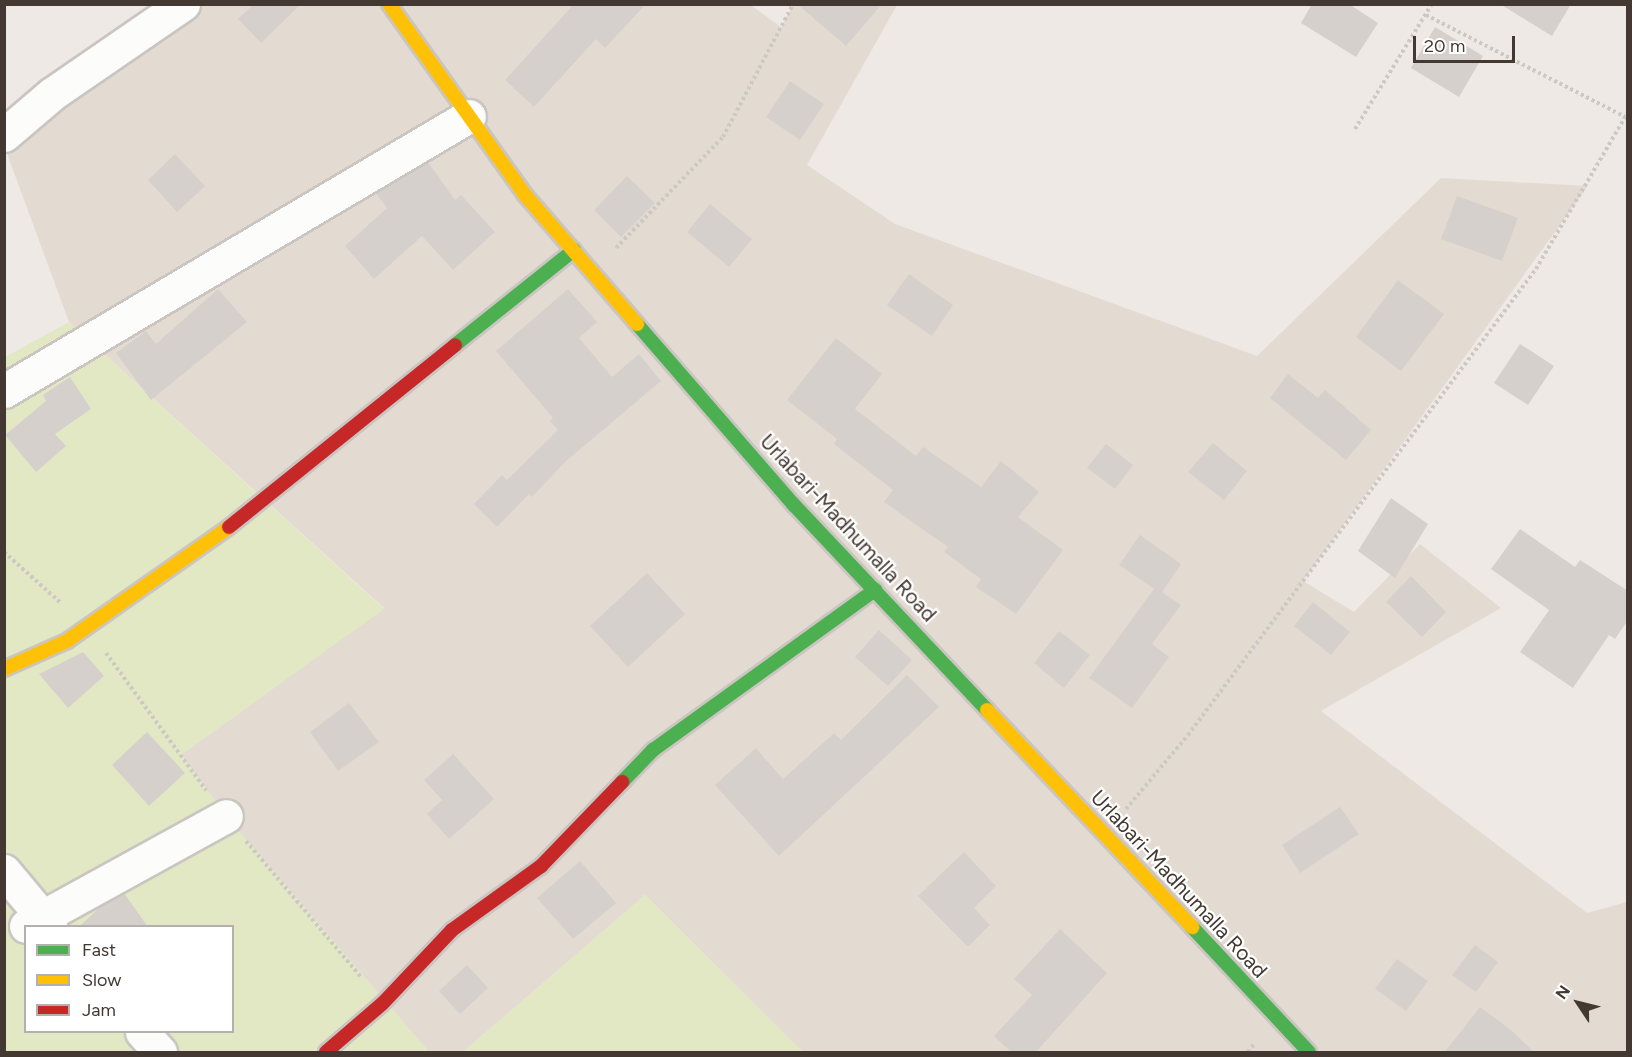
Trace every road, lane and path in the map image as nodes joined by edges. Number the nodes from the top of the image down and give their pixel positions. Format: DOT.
graph roads {
  1 [pos="183,4"];
  2 [pos="389,4"];
  3 [pos="793,4"];
  4 [pos="1432,4"];
  5 [pos="1426,15"];
  6 [pos="1628,112"];
  7 [pos="469,116"];
  8 [pos="1625,117"];
  9 [pos="1355,129"];
  10 [pos="4,135"];
  11 [pos="574,250"];
  12 [pos="593,272"];
  13 [pos="4,391"];
  14 [pos="4,552"];
  15 [pos="875,590"];
  16 [pos="86,626"];
  17 [pos="4,669"];
  18 [pos="225,816"];
  19 [pos="1104,834"];
  20 [pos="4,871"];
  21 [pos="36,924"];
  22 [pos="24,929"];
  23 [pos="4,938"];
  24 [pos="383,1003"];
  25 [pos="143,1033"];
  26 [pos="160,1053"];
  27 [pos="326,1053"];
  28 [pos="1309,1053"];
  1 -- 10 [label="street"];
  2 -- 7 [label="street, Urlabari-Madhumalla Road"];
  3 -- 12 [label="path"];
  4 -- 5 [label="path"];
  5 -- 8 [label="path"];
  5 -- 9 [label="path"];
  6 -- 8 [label="path"];
  7 -- 11 [label="street, Urlabari-Madhumalla Road"];
  7 -- 13 [label="street"];
  8 -- 19 [label="path"];
  11 -- 12 [label="street, Urlabari-Madhumalla Road"];
  11 -- 16 [label="street"];
  12 -- 15 [label="street, Urlabari-Madhumalla Road"];
  14 -- 16 [label="path"];
  15 -- 19 [label="street, Urlabari-Madhumalla Road"];
  15 -- 24 [label="street"];
  16 -- 17 [label="street"];
  16 -- 18 [label="path"];
  18 -- 21 [label="street"];
  18 -- 24 [label="path"];
  19 -- 28 [label="street, Urlabari-Madhumalla Road"];
  20 -- 21 [label="street"];
  22 -- 23 [label="street"];
  24 -- 27 [label="street"];
  25 -- 26 [label="street"];
}
